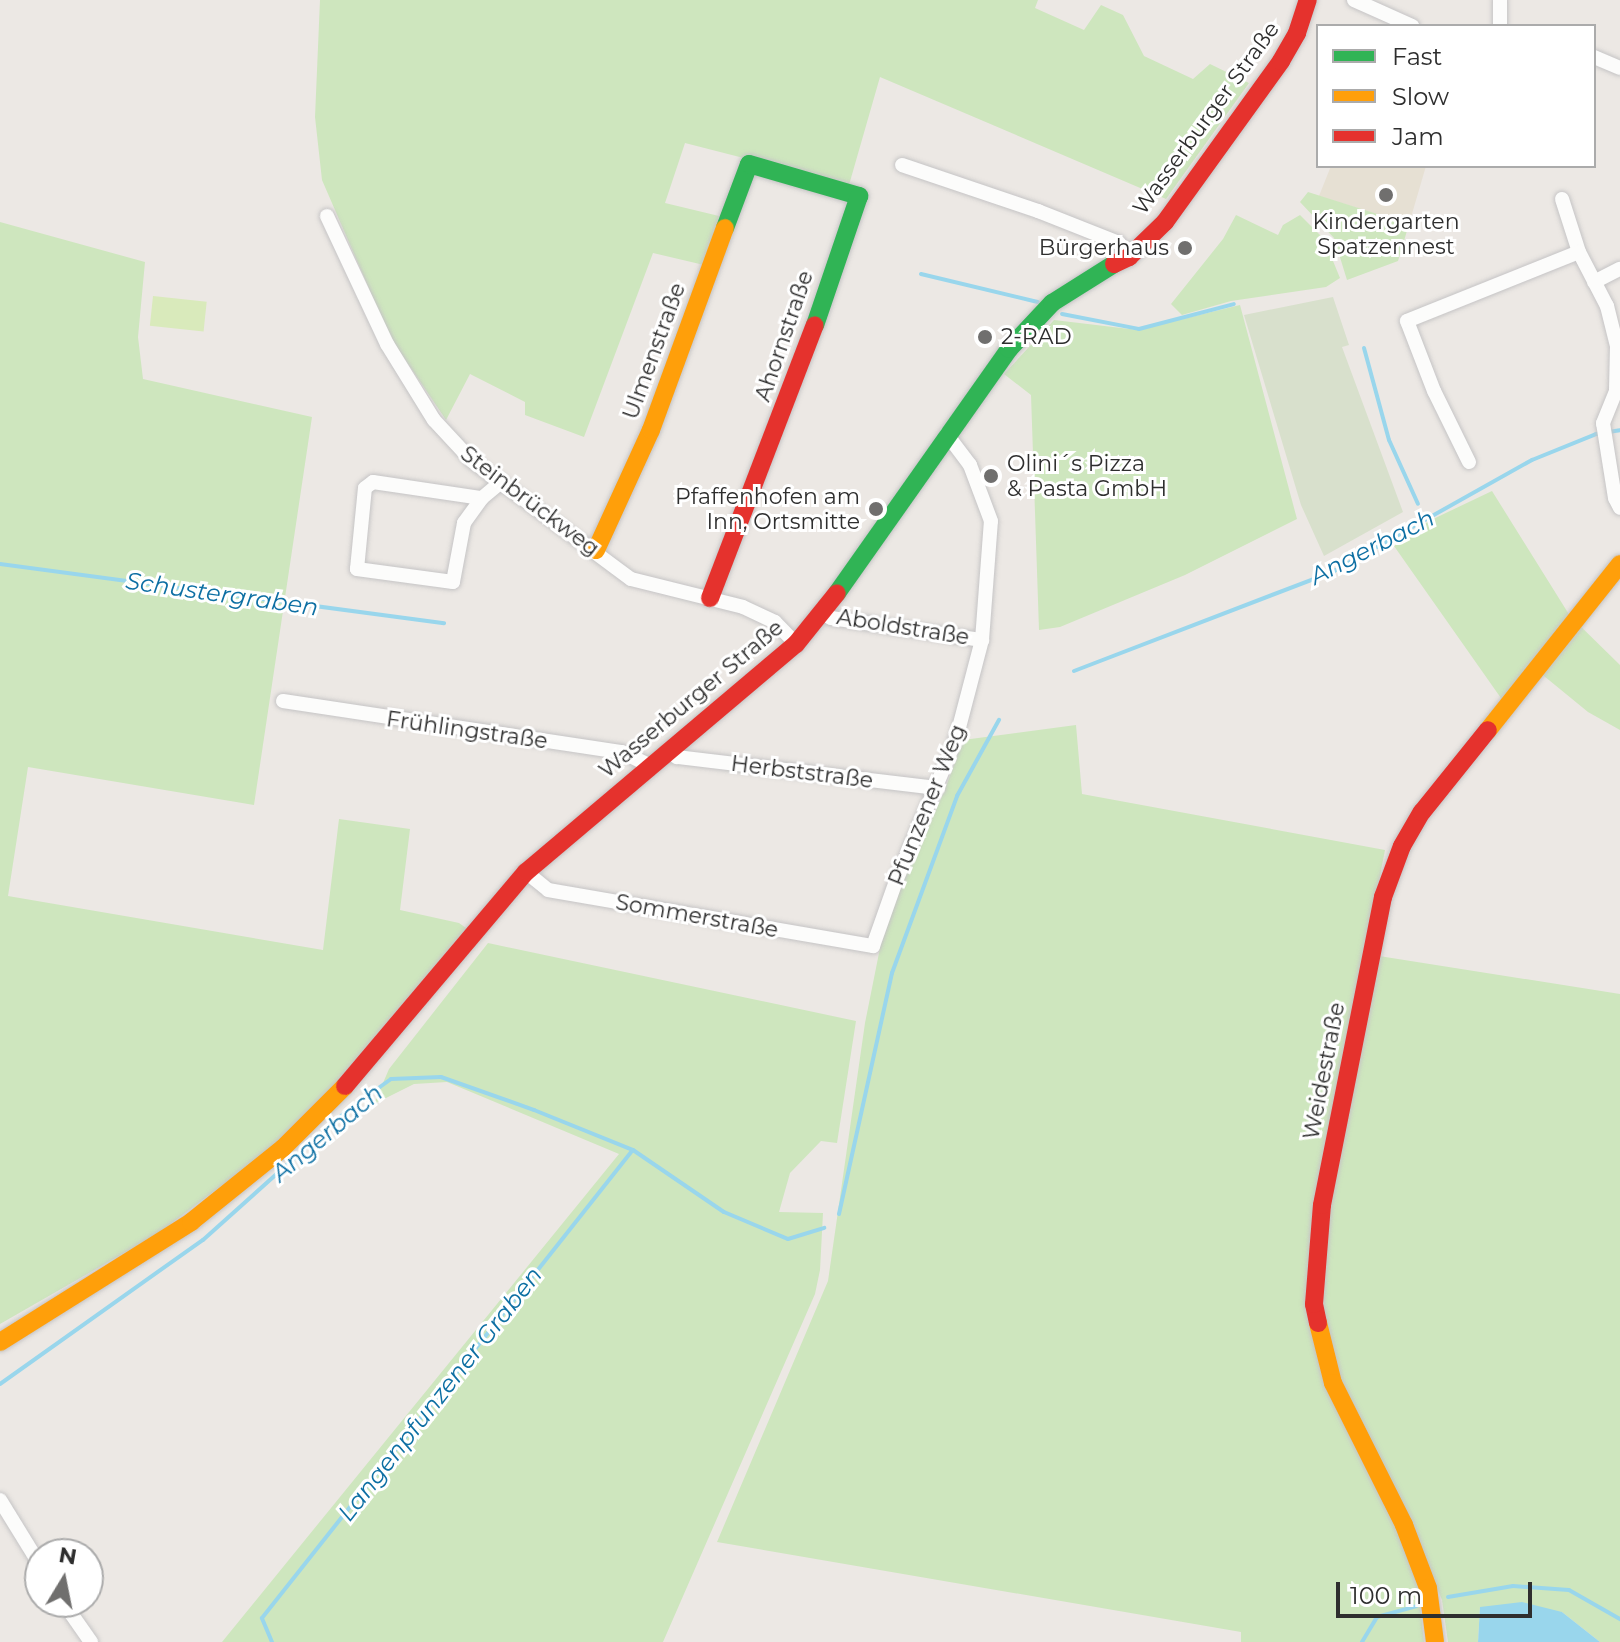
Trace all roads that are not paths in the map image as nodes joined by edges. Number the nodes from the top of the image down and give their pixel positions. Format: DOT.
graph roads {
  1 [pos="1308,0"];
  2 [pos="1354,0"];
  3 [pos="1500,0"];
  4 [pos="1408,24"];
  5 [pos="1500,24"];
  6 [pos="1596,58"];
  7 [pos="1620,68"];
  8 [pos="749,164"];
  9 [pos="902,165"];
  10 [pos="1562,199"];
  11 [pos="327,216"];
  12 [pos="1579,252"];
  13 [pos="1129,257"];
  14 [pos="1620,269"];
  15 [pos="1594,282"];
  16 [pos="1618,390"];
  17 [pos="947,434"];
  18 [pos="1469,462"];
  19 [pos="501,482"];
  20 [pos="482,498"];
  21 [pos="1620,508"];
  22 [pos="596,550"];
  23 [pos="1620,564"];
  24 [pos="710,598"];
  25 [pos="823,613"];
  26 [pos="982,640"];
  27 [pos="796,644"];
  28 [pos="283,701"];
  29 [pos="668,751"];
  30 [pos="649,765"];
  31 [pos="938,788"];
  32 [pos="526,872"];
  33 [pos="873,946"];
  34 [pos="0,1342"];
  35 [pos="0,1500"];
  36 [pos="24,1539"];
  37 [pos="74,1618"];
  38 [pos="91,1642"];
  39 [pos="1435,1642"];
  1 -- 13 [label="street, Wasserburger Straße"];
  2 -- 4 [label="street"];
  3 -- 5 [label="street"];
  6 -- 7 [label="street"];
  8 -- 22 [label="street, Ulmenstraße"];
  8 -- 24 [label="street, Ahornstraße"];
  9 -- 13 [label="street"];
  10 -- 12 [label="street"];
  11 -- 19 [label="street, Steinbrückweg"];
  12 -- 15 [label="street"];
  12 -- 18 [label="street"];
  13 -- 17 [label="street, Wasserburger Straße"];
  14 -- 15 [label="street"];
  15 -- 16 [label="street"];
  16 -- 21 [label="street"];
  17 -- 25 [label="street, Wasserburger Straße"];
  17 -- 26 [label="street, Pfunzener Weg"];
  19 -- 20 [label="street"];
  19 -- 22 [label="street, Steinbrückweg"];
  20 -- 20 [label="street"];
  22 -- 24 [label="street, Steinbrückweg"];
  23 -- 39 [label="street, Weidestraße"];
  24 -- 27 [label="street, Steinbrückweg"];
  25 -- 26 [label="street, Aboldstraße"];
  25 -- 27 [label="street, Wasserburger Straße"];
  26 -- 31 [label="street, Pfunzener Weg"];
  27 -- 29 [label="street, Wasserburger Straße"];
  28 -- 30 [label="street, Frühlingstraße"];
  29 -- 30 [label="street, Wasserburger Straße"];
  29 -- 31 [label="street, Herbststraße"];
  30 -- 32 [label="street, Wasserburger Straße"];
  31 -- 33 [label="street, Pfunzener Weg"];
  32 -- 33 [label="street, Sommerstraße"];
  32 -- 34 [label="street, Wasserburger Straße"];
  35 -- 36 [label="street"];
  37 -- 38 [label="street"];
}
